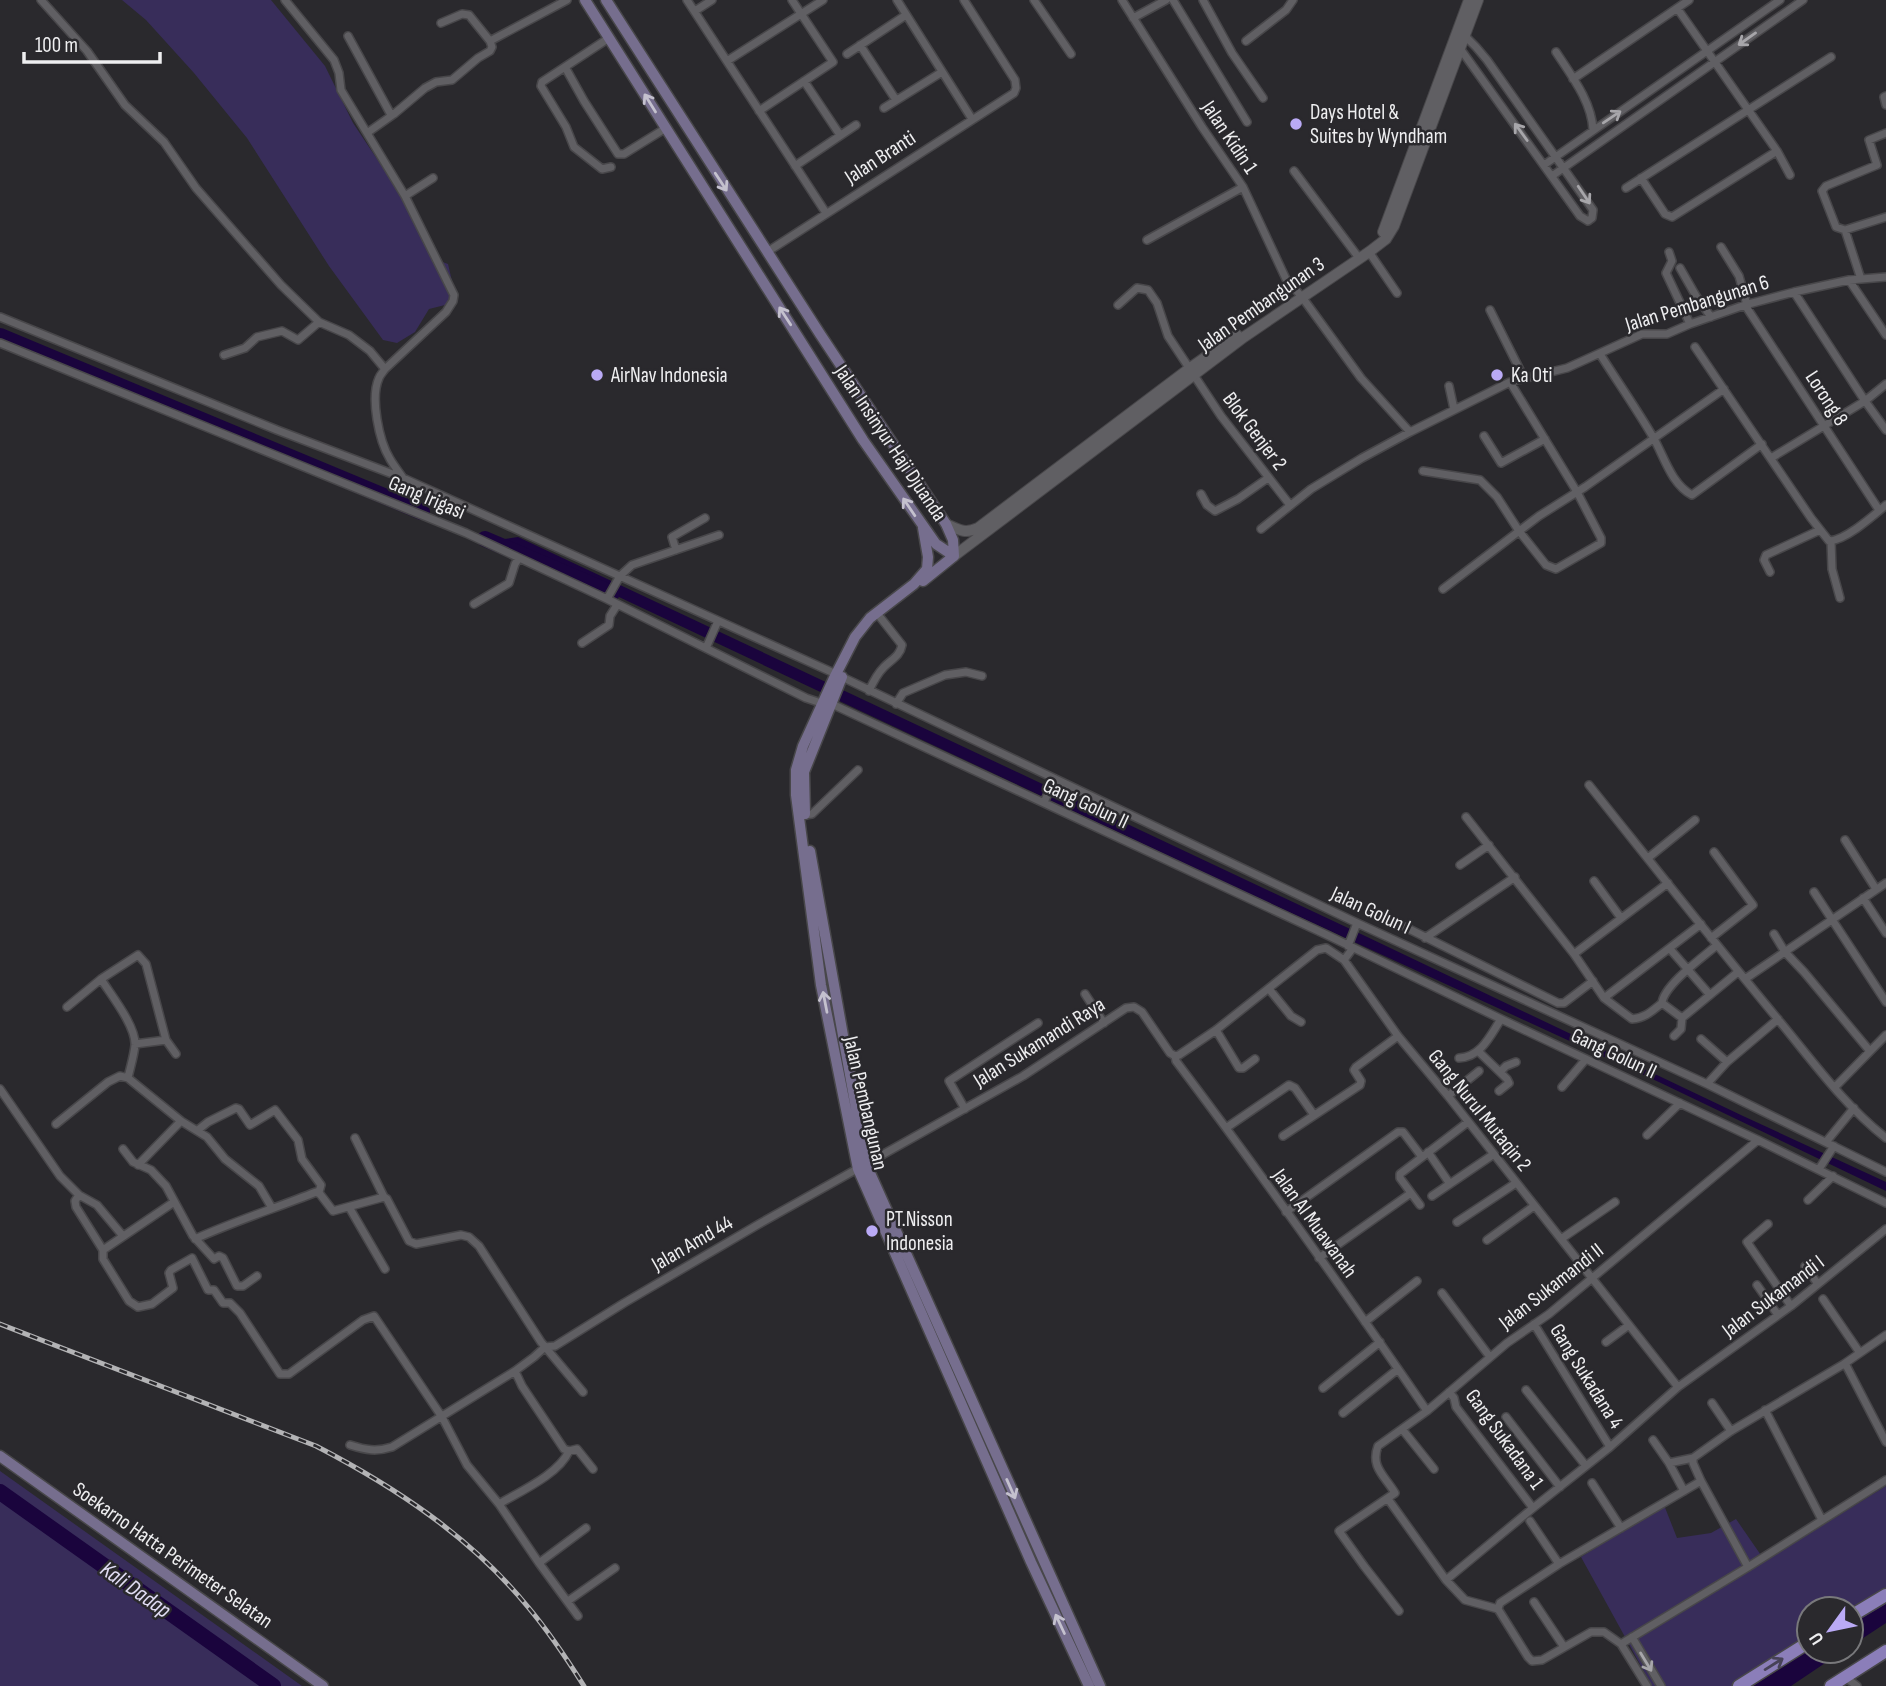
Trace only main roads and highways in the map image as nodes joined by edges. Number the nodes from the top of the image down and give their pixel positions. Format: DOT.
graph roads {
  1 [pos="585,0"];
  2 [pos="606,0"];
  3 [pos="689,131"];
  4 [pos="674,140"];
  5 [pos="700,149"];
  6 [pos="685,158"];
  7 [pos="882,429"];
  8 [pos="863,440"];
  9 [pos="923,528"];
  10 [pos="954,556"];
  11 [pos="838,678"];
  12 [pos="827,703"];
  13 [pos="862,1166"];
  14 [pos="0,1456"];
  15 [pos="1886,1595"];
  16 [pos="1865,1608"];
  17 [pos="1795,1651"];
  18 [pos="1886,1651"];
  19 [pos="323,1686"];
  20 [pos="1089,1686"];
  21 [pos="1100,1686"];
  22 [pos="1739,1686"];
  23 [pos="1831,1686"];
  4 -- 1 [label="main road, Jalan Insinyur Haji Djuanda, one-way"];
  2 -- 3 [label="main road, Jalan Insinyur Haji Djuanda"];
  3 -- 4 [label="main road"];
  3 -- 5 [label="main road, Jalan Insinyur Haji Djuanda"];
  4 -- 6 [label="main road, Jalan Insinyur Haji Djuanda"];
  5 -- 6 [label="main road"];
  5 -- 7 [label="main road, Jalan Insinyur Haji Djuanda, one-way"];
  8 -- 6 [label="main road, Jalan Insinyur Haji Djuanda, one-way"];
  7 -- 8 [label="main road"];
  7 -- 10 [label="main road, Jalan Insinyur Haji Djuanda"];
  9 -- 8 [label="main road, Jalan Insinyur Haji Djuanda, one-way"];
  9 -- 10 [label="main road, Jalan Insinyur Haji Djuanda"];
  9 -- 11 [label="main road, Jalan Pembangunan"];
  10 -- 11 [label="main road, Jalan Pembangunan"];
  11 -- 12 [label="main road, Jalan Pembangunan"];
  12 -- 13 [label="main road, Jalan Pembangunan"];
  13 -- 12 [label="main road, Jalan Pembangunan, one-way"];
  20 -- 13 [label="main road, Jalan Pembangunan, one-way"];
  13 -- 21 [label="main road, Jalan Pembangunan, one-way"];
  14 -- 19 [label="main road, Soekarno Hatta Perimeter Selatan"];
  15 -- 16 [label="main road"];
  22 -- 17 [label="main road, one-way"];
  18 -- 23 [label="main road"];
}
